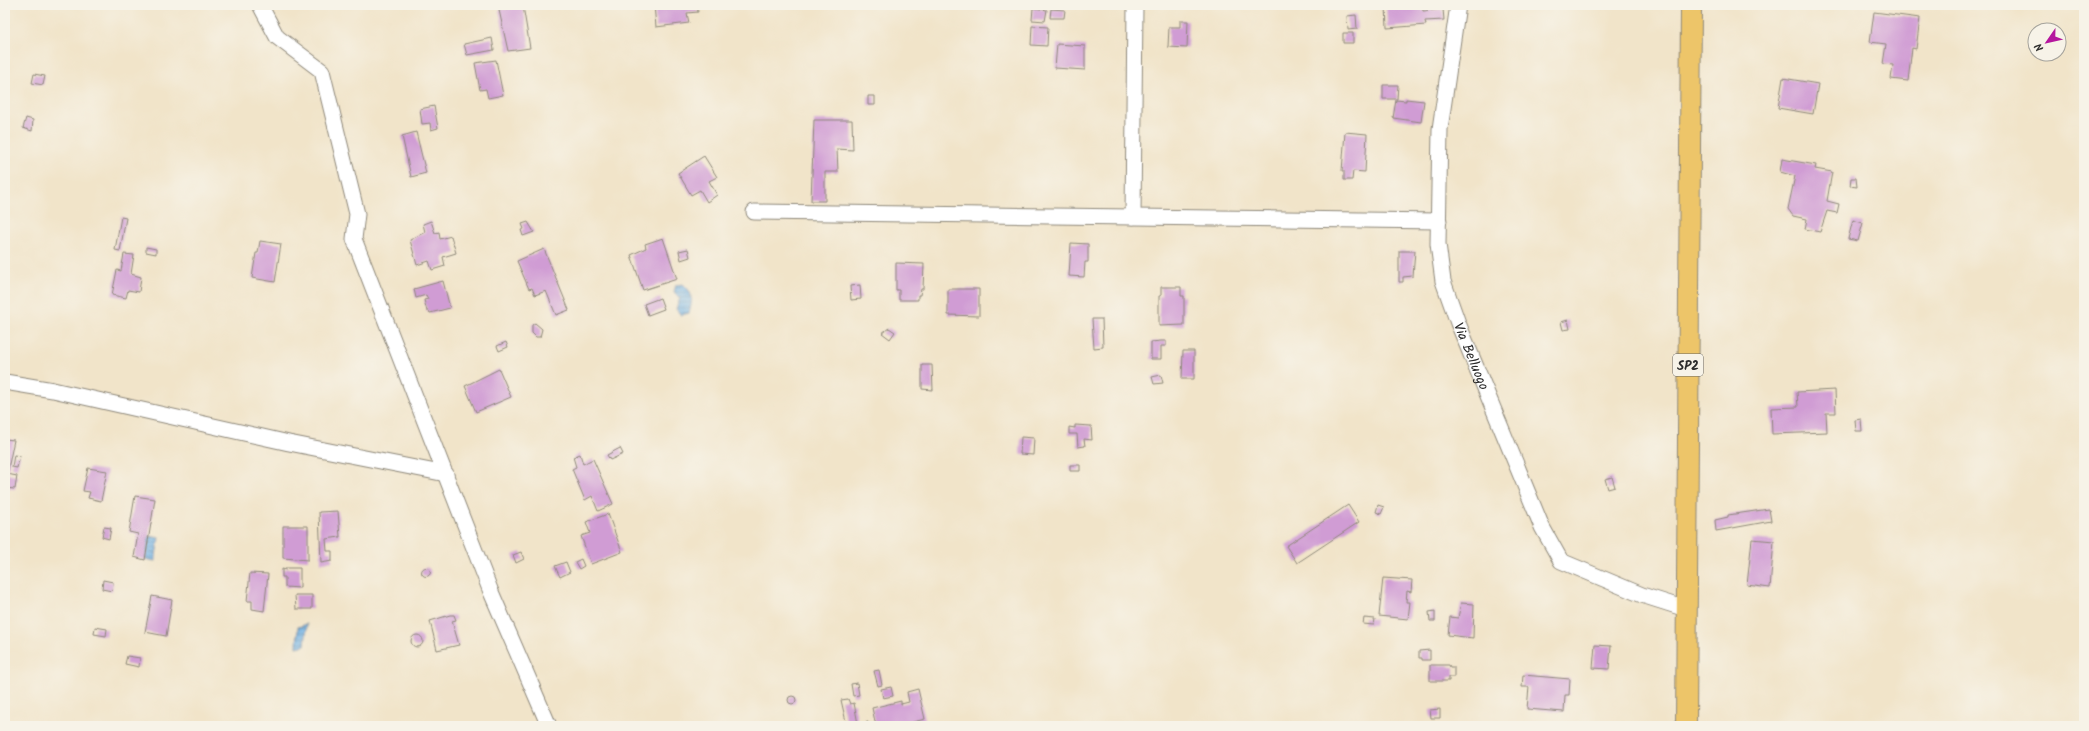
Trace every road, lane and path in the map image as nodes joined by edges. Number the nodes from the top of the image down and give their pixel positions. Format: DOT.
graph roads {
  1 [pos="260,5"];
  2 [pos="1134,5"];
  3 [pos="1458,5"];
  4 [pos="1691,5"];
  5 [pos="754,212"];
  6 [pos="1133,217"];
  7 [pos="1439,221"];
  8 [pos="5,382"];
  9 [pos="446,474"];
  10 [pos="1686,609"];
  11 [pos="549,726"];
  12 [pos="1686,726"];
  1 -- 9 [label="street"];
  2 -- 6 [label="street"];
  3 -- 7 [label="street, Via Belluogo"];
  4 -- 10 [label="main road, SP2"];
  5 -- 6 [label="street"];
  6 -- 7 [label="street"];
  7 -- 10 [label="street, Via Belluogo"];
  8 -- 9 [label="street"];
  9 -- 11 [label="street"];
  10 -- 12 [label="main road, SP2"];
}
